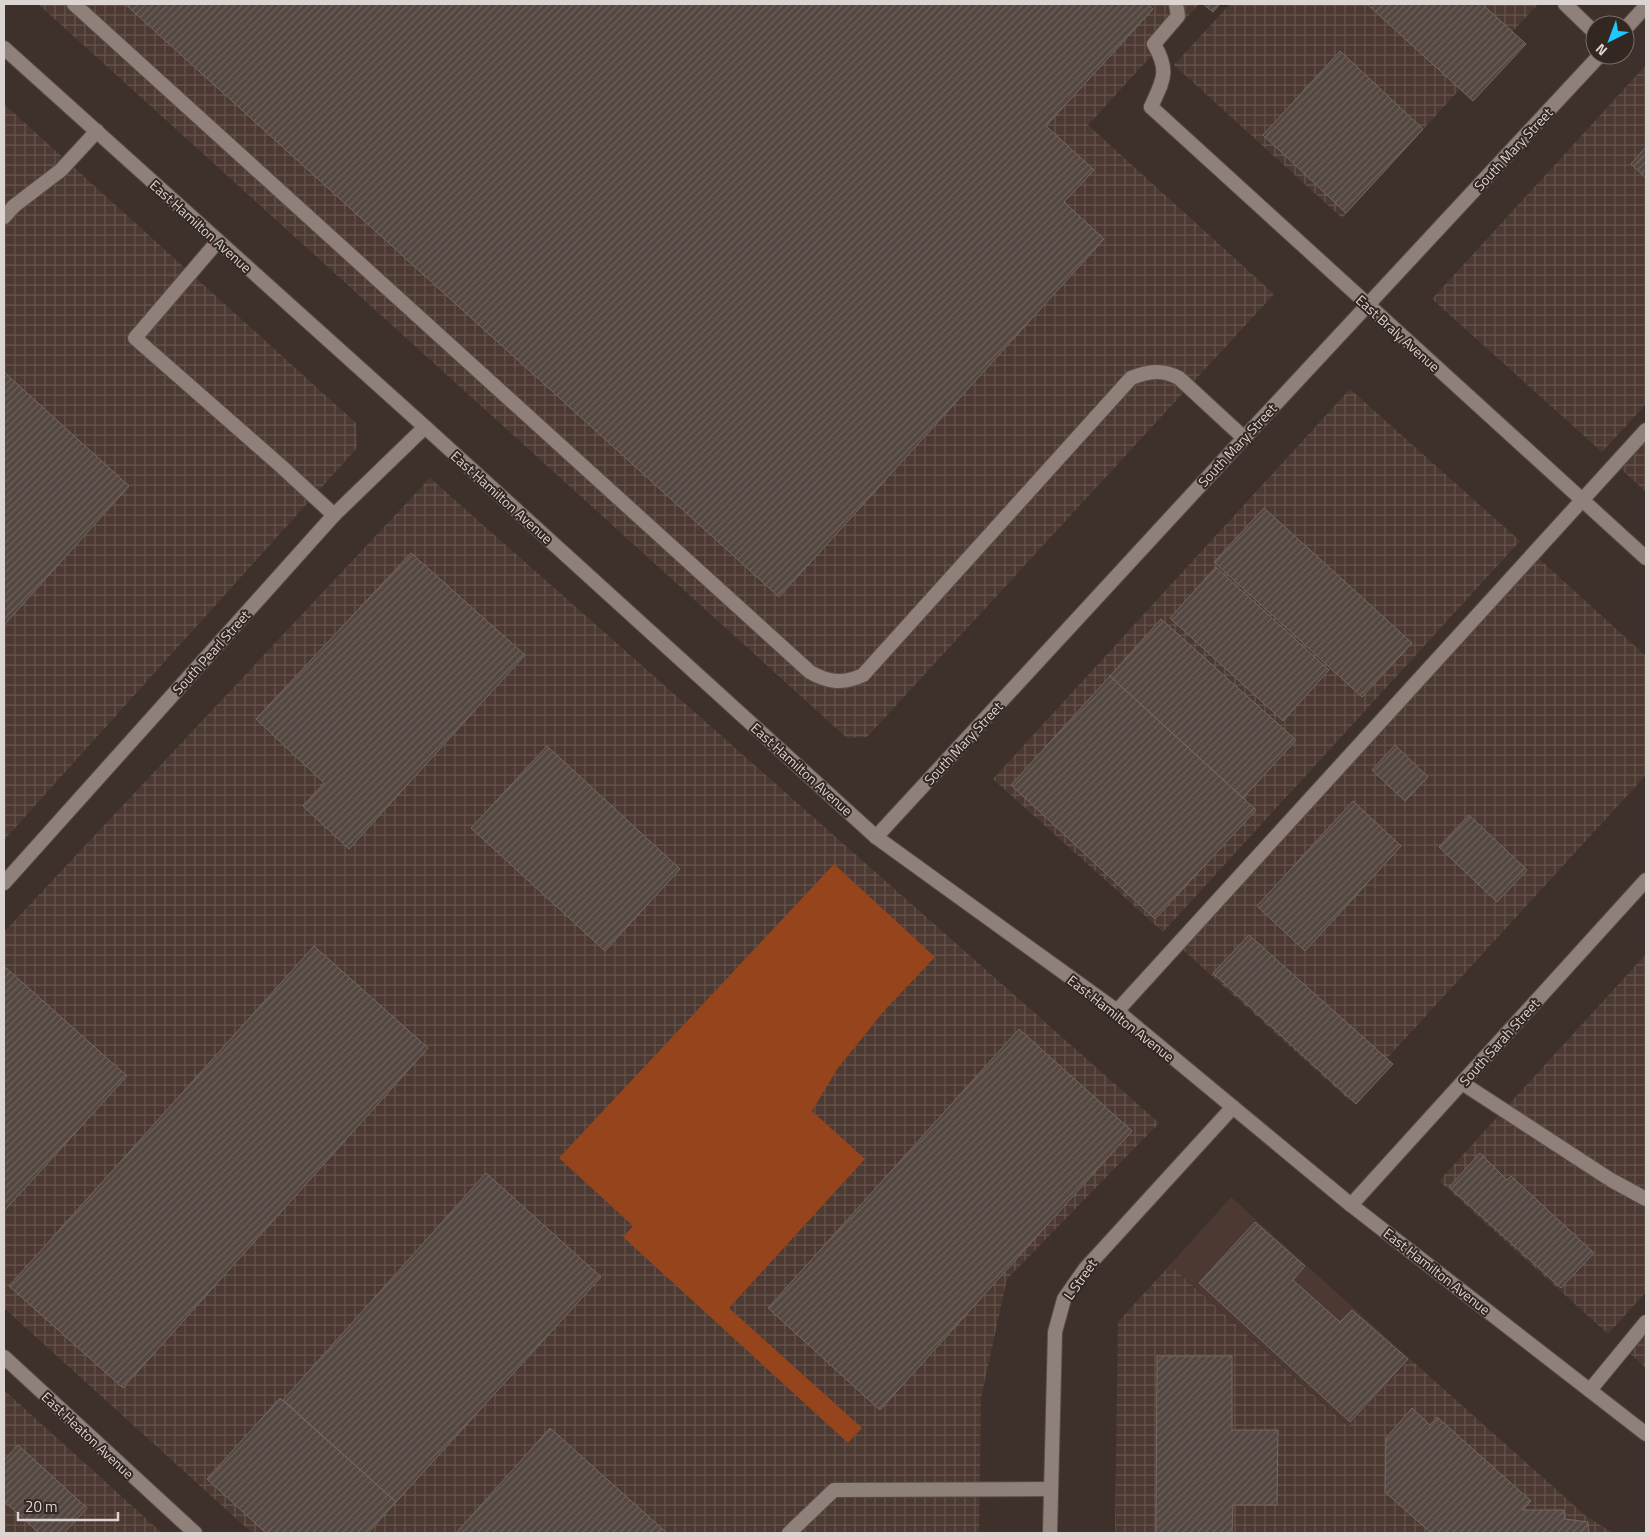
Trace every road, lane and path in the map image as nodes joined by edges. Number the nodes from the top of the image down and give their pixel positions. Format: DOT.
graph roads {
  1 [pos="74,4"];
  2 [pos="1176,4"];
  3 [pos="1565,4"];
  4 [pos="1646,6"];
  5 [pos="1635,18"];
  6 [pos="1585,23"];
  7 [pos="4,48"];
  8 [pos="1591,65"];
  9 [pos="97,131"];
  10 [pos="4,217"];
  11 [pos="218,241"];
  12 [pos="1368,305"];
  13 [pos="425,428"];
  14 [pos="1646,430"];
  15 [pos="1244,438"];
  16 [pos="1582,500"];
  17 [pos="334,515"];
  18 [pos="1646,558"];
  19 [pos="876,837"];
  20 [pos="1646,880"];
  21 [pos="4,883"];
  22 [pos="1117,1011"];
  23 [pos="1462,1083"];
  24 [pos="1233,1107"];
  25 [pos="1646,1199"];
  26 [pos="1351,1205"];
  27 [pos="1646,1322"];
  28 [pos="4,1357"];
  29 [pos="1590,1390"];
  30 [pos="1646,1434"];
  31 [pos="1051,1489"];
  32 [pos="195,1533"];
  33 [pos="789,1533"];
  34 [pos="1050,1533"];
  1 -- 15 [label="street"];
  2 -- 12 [label="street, East Braly Avenue"];
  3 -- 6 [label="street"];
  4 -- 5 [label="street"];
  7 -- 9 [label="street, East Hamilton Avenue"];
  8 -- 12 [label="street, South Mary Street"];
  9 -- 10 [label="street"];
  9 -- 11 [label="street, East Hamilton Avenue"];
  11 -- 13 [label="street, East Hamilton Avenue"];
  11 -- 17 [label="street"];
  12 -- 15 [label="street, South Mary Street"];
  12 -- 16 [label="street, East Braly Avenue"];
  13 -- 17 [label="street, South Pearl Street"];
  13 -- 19 [label="street, East Hamilton Avenue"];
  14 -- 16 [label="street"];
  15 -- 19 [label="street, South Mary Street"];
  16 -- 18 [label="street, East Braly Avenue"];
  16 -- 22 [label="street"];
  17 -- 21 [label="street, South Pearl Street"];
  19 -- 22 [label="street, East Hamilton Avenue"];
  20 -- 23 [label="street, South Sarah Street"];
  22 -- 24 [label="street, East Hamilton Avenue"];
  23 -- 25 [label="street"];
  23 -- 26 [label="street, South Sarah Street"];
  24 -- 26 [label="street, East Hamilton Avenue"];
  24 -- 31 [label="street, L Street"];
  26 -- 29 [label="street, East Hamilton Avenue"];
  27 -- 29 [label="street"];
  28 -- 32 [label="street, East Heaton Avenue"];
  29 -- 30 [label="street, East Hamilton Avenue"];
  31 -- 33 [label="street"];
  31 -- 34 [label="street, L Street"];
}
